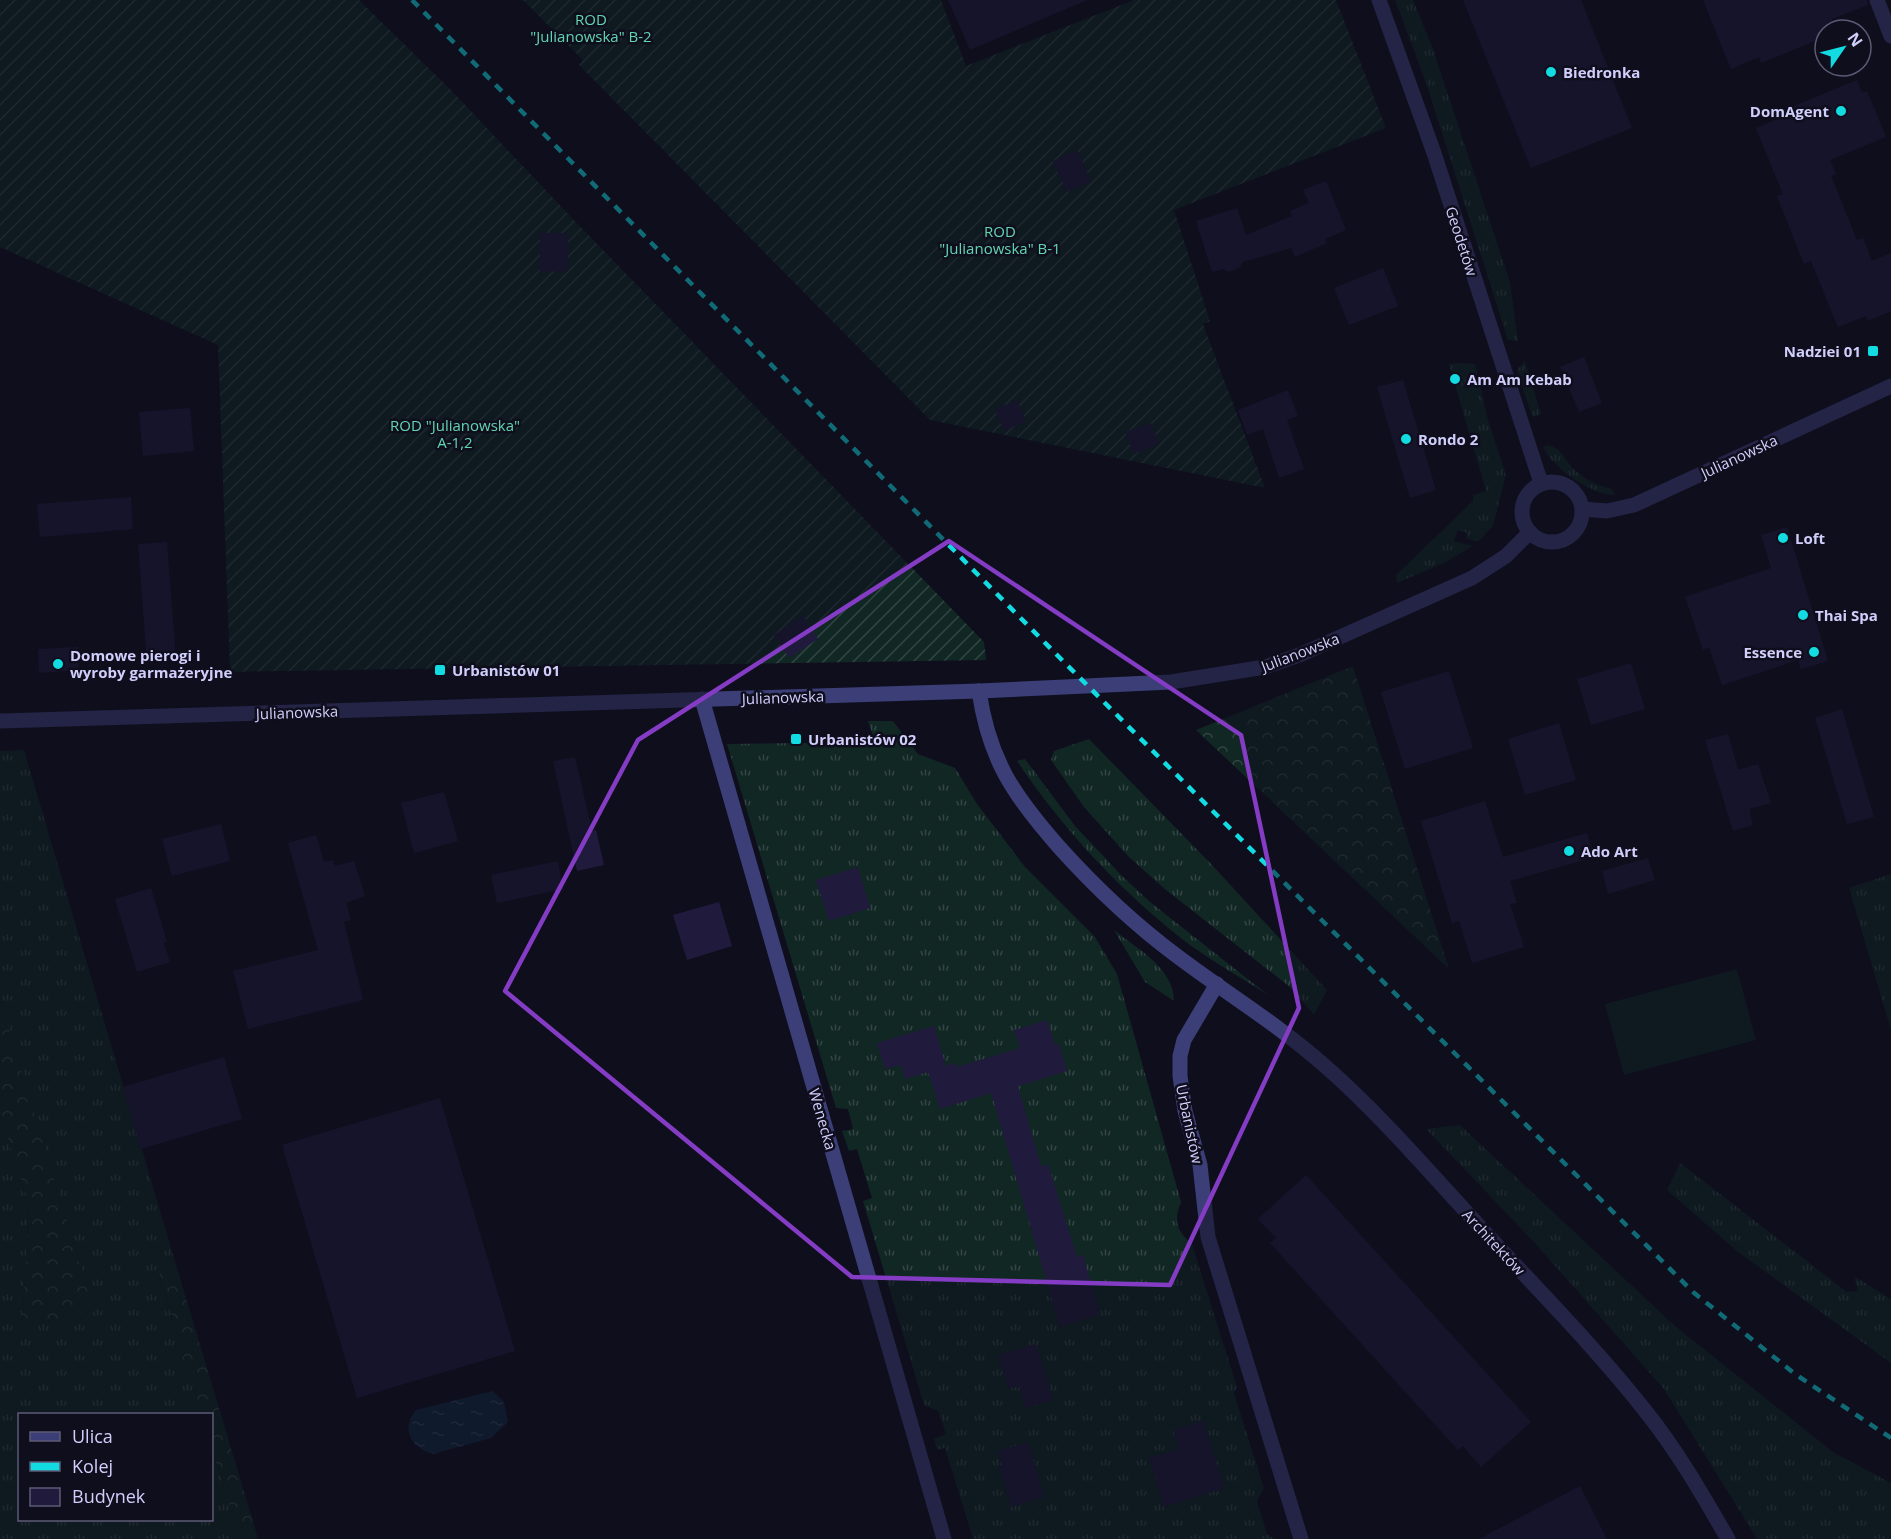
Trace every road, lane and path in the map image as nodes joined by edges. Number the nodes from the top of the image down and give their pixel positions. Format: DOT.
graph roads {
  1 [pos="1379,0"];
  2 [pos="1876,0"];
  3 [pos="1891,36"];
  4 [pos="1891,386"];
  5 [pos="1540,483"];
  6 [pos="1582,509"];
  7 [pos="1530,532"];
  8 [pos="979,691"];
  9 [pos="702,699"];
  10 [pos="0,721"];
  11 [pos="1217,984"];
  12 [pos="944,1539"];
  13 [pos="1301,1539"];
  14 [pos="1728,1539"];
  1 -- 5 [label="street, Geodetów"];
  2 -- 3 [label="street"];
  4 -- 6 [label="street, Julianowska"];
  5 -- 6 [label="street"];
  5 -- 7 [label="street"];
  6 -- 7 [label="street"];
  7 -- 8 [label="street, Julianowska"];
  8 -- 9 [label="street, Julianowska"];
  8 -- 11 [label="street"];
  9 -- 10 [label="street, Julianowska"];
  9 -- 12 [label="street, Wenecka"];
  11 -- 13 [label="street, Urbanistów"];
  11 -- 14 [label="street, Architektów"];
}
